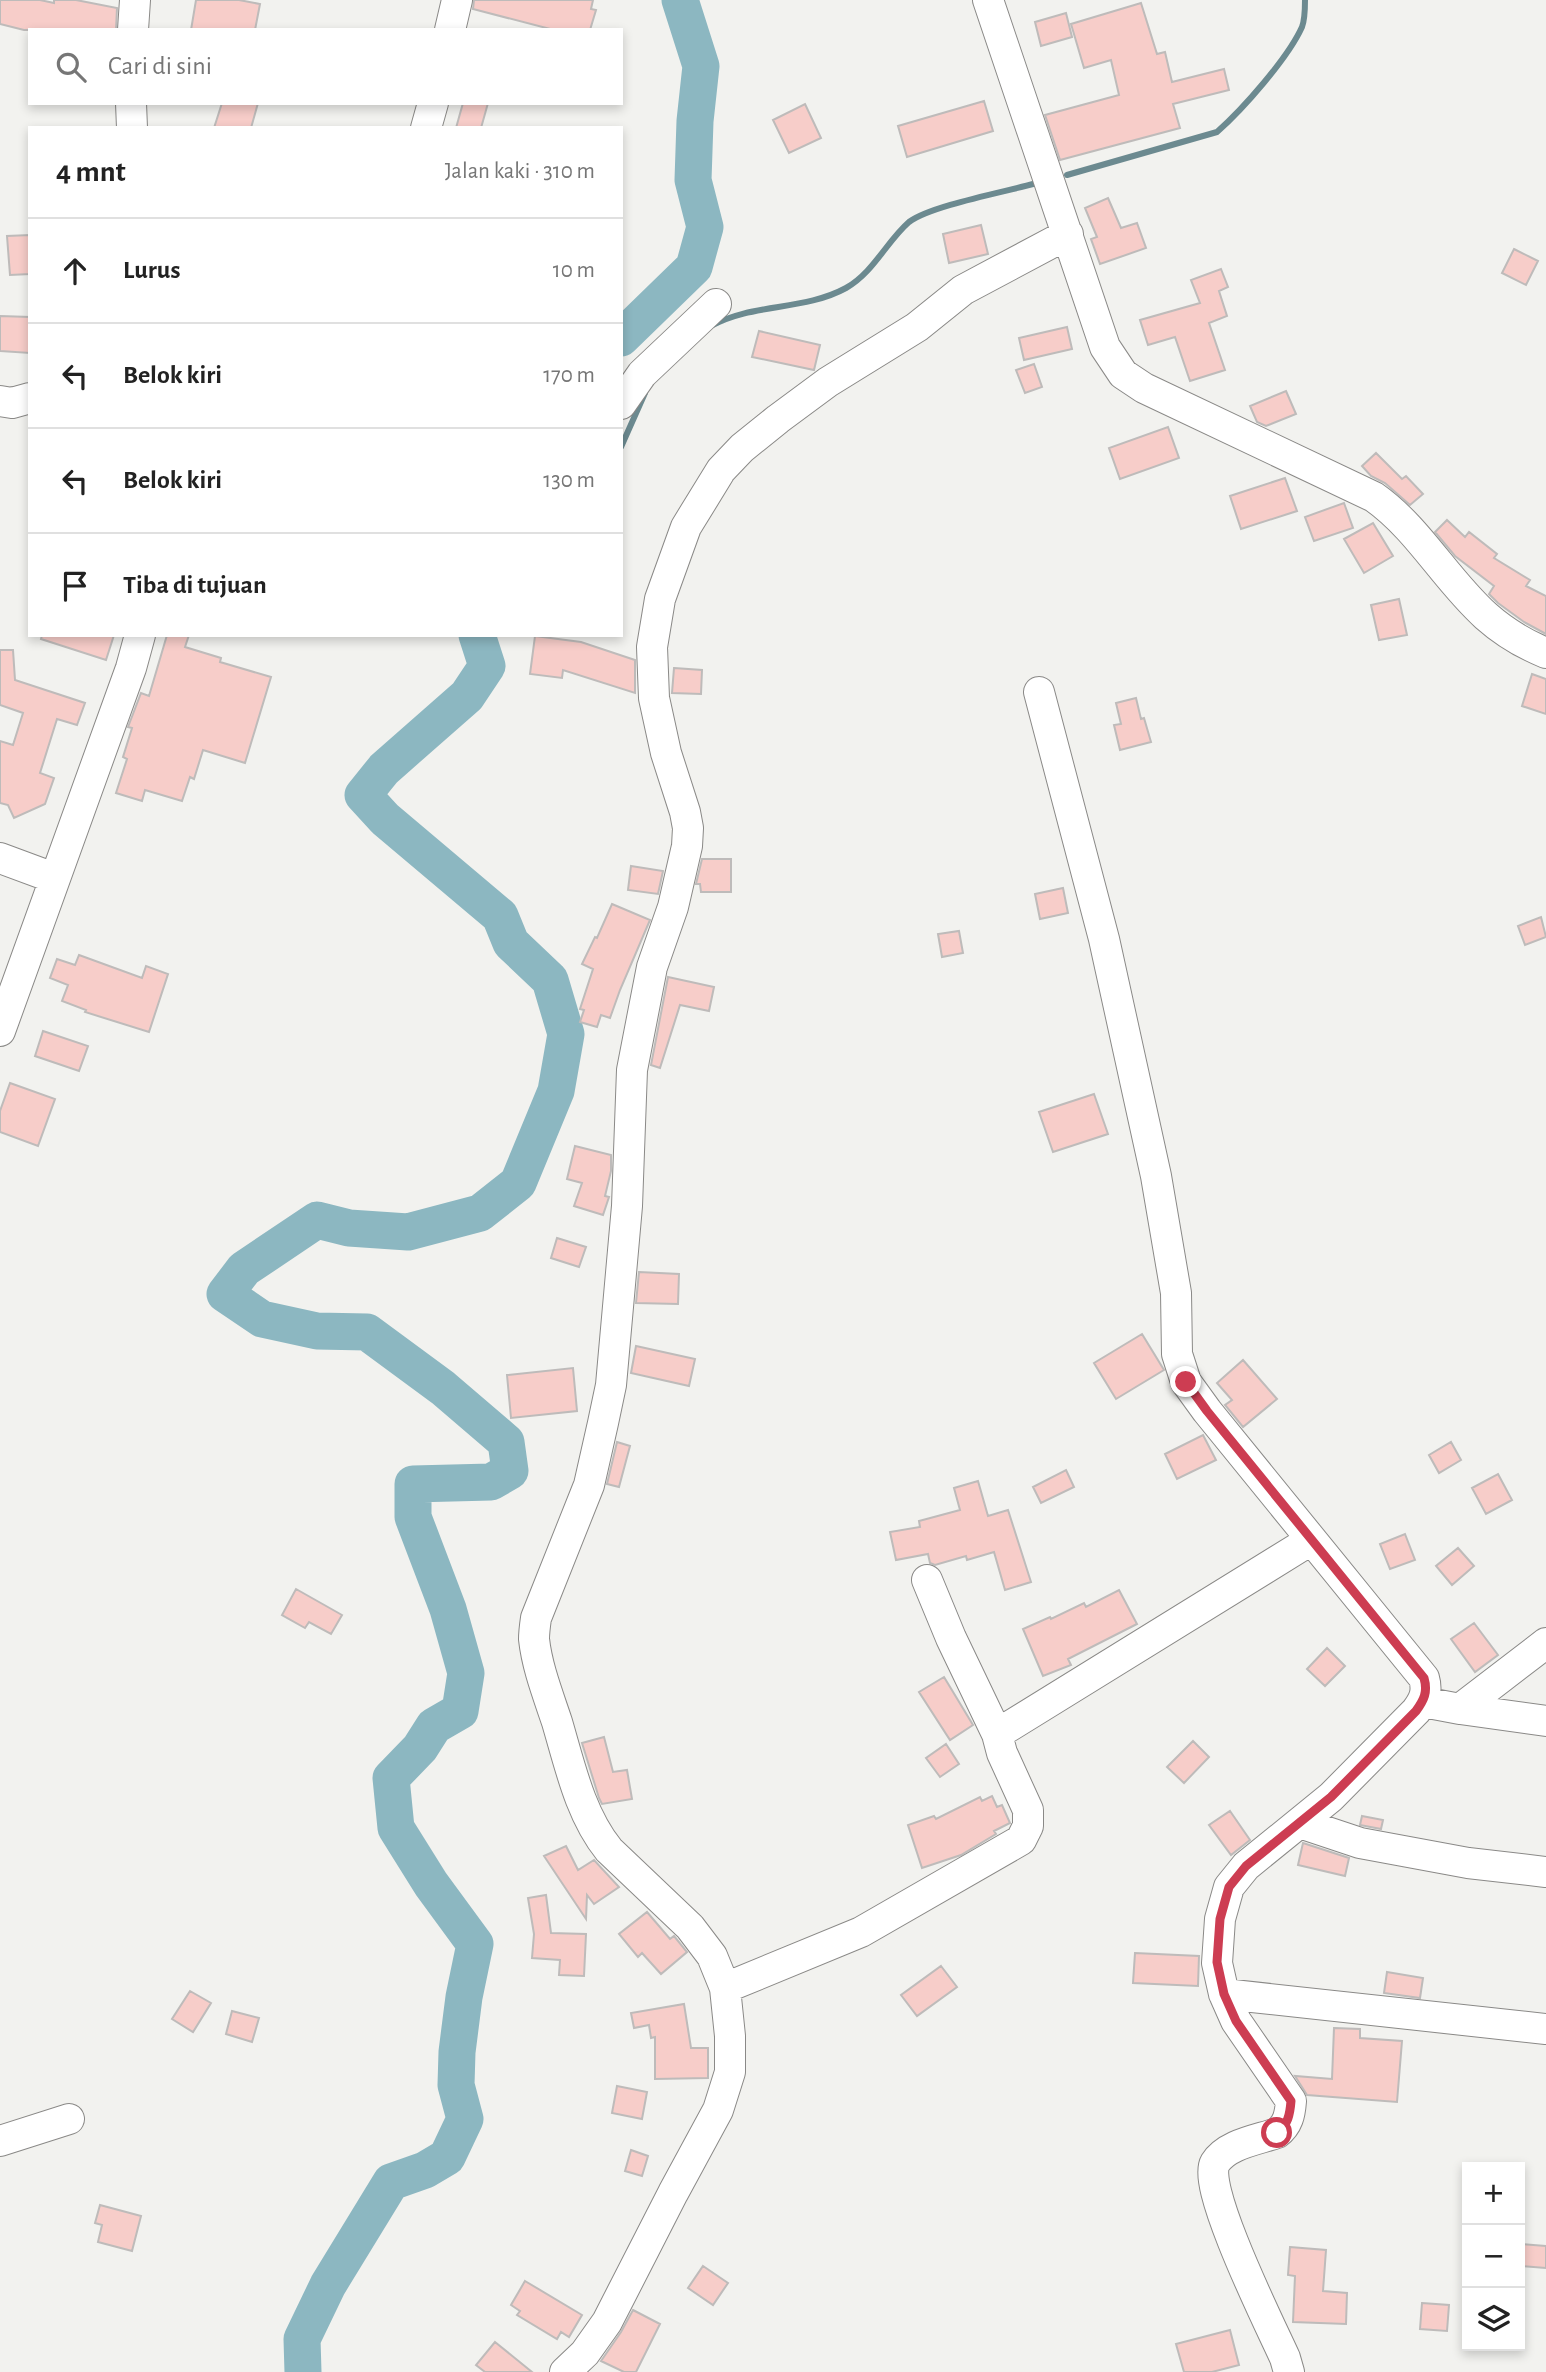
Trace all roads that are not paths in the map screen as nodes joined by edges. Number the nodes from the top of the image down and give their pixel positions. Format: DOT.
graph roads {
  1 [pos="135,0"];
  2 [pos="457,0"];
  3 [pos="988,0"];
  4 [pos="133,28"];
  5 [pos="450,28"];
  6 [pos="131,105"];
  7 [pos="432,105"];
  8 [pos="132,126"];
  9 [pos="427,126"];
  10 [pos="1068,234"];
  11 [pos="716,303"];
  12 [pos="28,399"];
  13 [pos="0,401"];
  14 [pos="623,401"];
  15 [pos="139,637"];
  16 [pos="1546,653"];
  17 [pos="1039,691"];
  18 [pos="0,858"];
  19 [pos="54,878"];
  20 [pos="0,1031"];
  21 [pos="1311,1540"];
  22 [pos="927,1580"];
  23 [pos="1546,1643"];
  24 [pos="1423,1702"];
  25 [pos="1460,1709"];
  26 [pos="1546,1721"];
  27 [pos="997,1734"];
  28 [pos="1300,1823"];
  29 [pos="1546,1872"];
  30 [pos="725,1987"];
  31 [pos="1224,1994"];
  32 [pos="1546,2029"];
  33 [pos="69,2119"];
  34 [pos="0,2141"];
  35 [pos="565,2372"];
  36 [pos="1289,2372"];
  1 -- 4 [label="street"];
  2 -- 5 [label="street"];
  3 -- 10 [label="street"];
  6 -- 8 [label="street"];
  7 -- 9 [label="street"];
  10 -- 16 [label="street"];
  10 -- 30 [label="street"];
  11 -- 14 [label="street"];
  12 -- 13 [label="street"];
  15 -- 19 [label="street"];
  17 -- 21 [label="street"];
  18 -- 19 [label="street"];
  19 -- 20 [label="street"];
  21 -- 24 [label="street"];
  21 -- 27 [label="street"];
  22 -- 27 [label="street"];
  23 -- 25 [label="street"];
  24 -- 25 [label="street"];
  24 -- 28 [label="street"];
  25 -- 26 [label="street"];
  27 -- 30 [label="street"];
  28 -- 29 [label="street"];
  28 -- 31 [label="street"];
  30 -- 35 [label="street"];
  31 -- 32 [label="street"];
  31 -- 36 [label="street"];
  33 -- 34 [label="street"];
}
